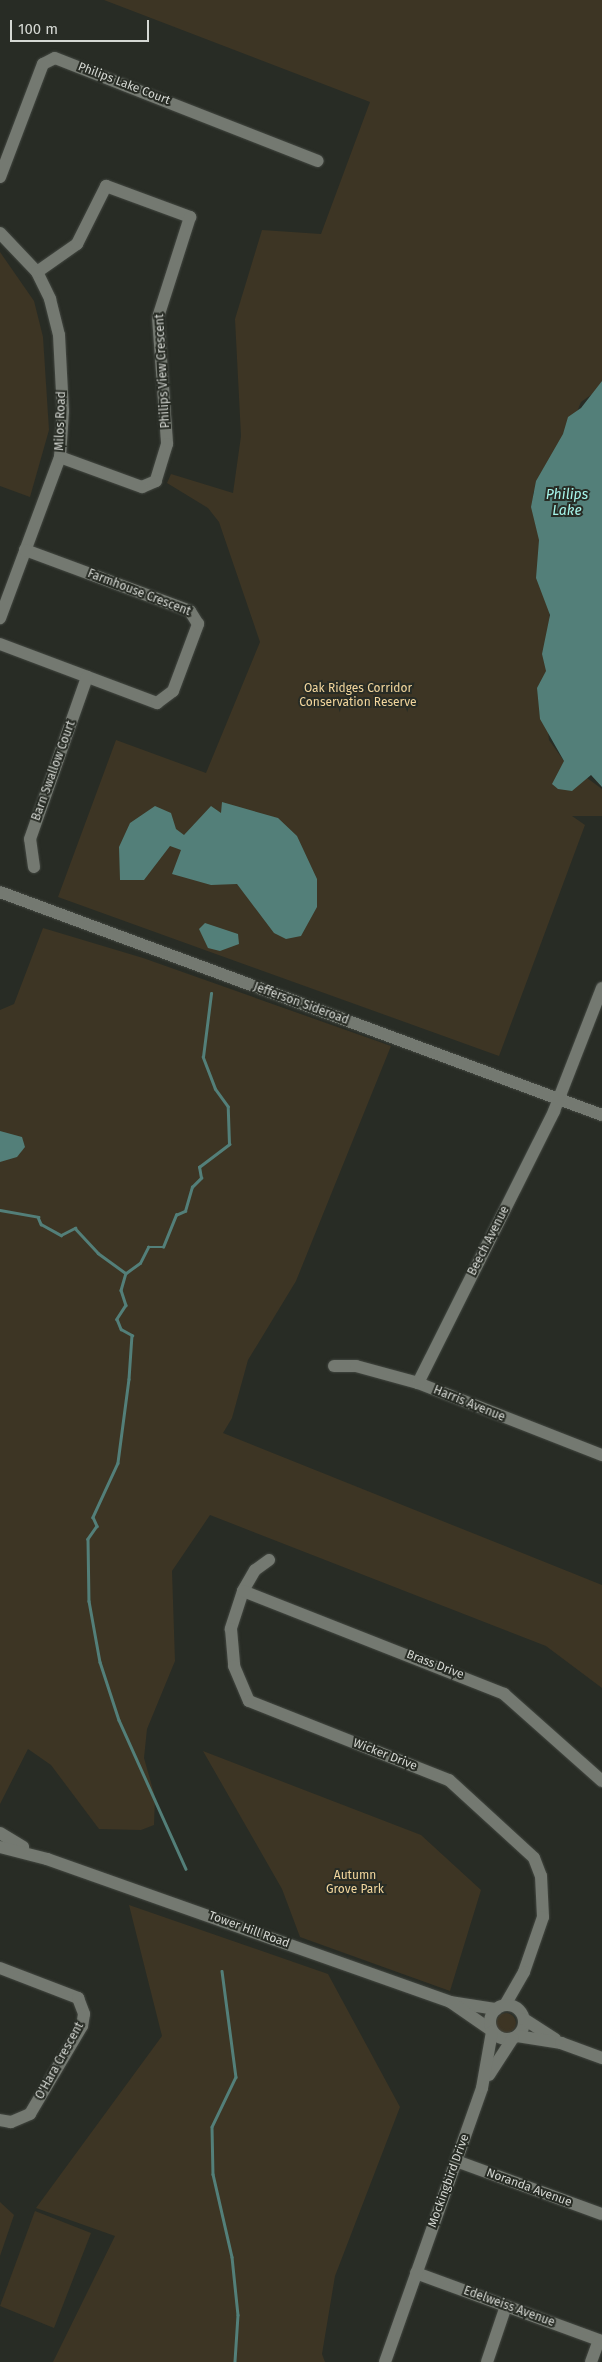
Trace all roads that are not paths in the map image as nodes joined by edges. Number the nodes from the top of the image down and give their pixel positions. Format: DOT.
graph roads {
  1 [pos="318,161"];
  2 [pos="0,177"];
  3 [pos="0,233"];
  4 [pos="37,272"];
  5 [pos="60,457"];
  6 [pos="25,550"];
  7 [pos="0,618"];
  8 [pos="0,644"];
  9 [pos="88,677"];
  10 [pos="34,867"];
  11 [pos="0,892"];
  12 [pos="602,988"];
  13 [pos="559,1099"];
  14 [pos="602,1115"];
  15 [pos="334,1366"];
  16 [pos="418,1383"];
  17 [pos="602,1455"];
  18 [pos="269,1560"];
  19 [pos="243,1591"];
  20 [pos="602,1782"];
  21 [pos="0,1833"];
  22 [pos="0,1847"];
  23 [pos="48,1859"];
  24 [pos="0,1968"];
  25 [pos="524,1972"];
  26 [pos="450,2002"];
  27 [pos="500,2007"];
  28 [pos="521,2014"];
  29 [pos="492,2031"];
  30 [pos="515,2037"];
  31 [pos="561,2043"];
  32 [pos="602,2058"];
  33 [pos="482,2088"];
  34 [pos="0,2120"];
  35 [pos="456,2161"];
  36 [pos="602,2214"];
  37 [pos="416,2273"];
  38 [pos="506,2306"];
  39 [pos="600,2340"];
  40 [pos="385,2362"];
  41 [pos="486,2362"];
  42 [pos="591,2362"];
  1 -- 2 [label="street, Philips Lake Court"];
  3 -- 4 [label="street, Milos Road"];
  4 -- 5 [label="street, Milos Road"];
  4 -- 5 [label="street, Philips View Crescent"];
  5 -- 6 [label="street, Milos Road"];
  6 -- 7 [label="street, Milos Road"];
  6 -- 9 [label="street, Farmhouse Crescent"];
  8 -- 9 [label="street, Farmhouse Crescent"];
  9 -- 10 [label="street, Barn Swallow Court"];
  11 -- 13 [label="street, Jefferson Sideroad"];
  12 -- 13 [label="street, Beech Avenue"];
  13 -- 14 [label="street, Jefferson Sideroad"];
  13 -- 16 [label="street, Beech Avenue"];
  15 -- 16 [label="street, Harris Avenue"];
  16 -- 17 [label="street, Harris Avenue"];
  18 -- 19 [label="street, Wicker Drive"];
  19 -- 20 [label="street, Brass Drive"];
  19 -- 25 [label="street, Wicker Drive"];
  21 -- 23 [label="street, Tower Hill Road"];
  22 -- 23 [label="street, Tower Hill Road"];
  23 -- 26 [label="street, Tower Hill Road"];
  24 -- 34 [label="street, O'Hara Crescent"];
  25 -- 27 [label="street, Wicker Drive"];
  25 -- 28 [label="street, Wicker Drive"];
  26 -- 27 [label="street, Tower Hill Road"];
  26 -- 29 [label="street, Tower Hill Road"];
  27 -- 28 [label="street"];
  27 -- 29 [label="street"];
  28 -- 30 [label="street"];
  28 -- 31 [label="street"];
  29 -- 30 [label="street"];
  29 -- 33 [label="street, Mockingbird Drive"];
  30 -- 31 [label="street"];
  30 -- 33 [label="street, Mockingbird Drive"];
  31 -- 32 [label="street"];
  33 -- 35 [label="street, Mockingbird Drive"];
  35 -- 36 [label="street, Noranda Avenue"];
  35 -- 37 [label="street, Mockingbird Drive"];
  37 -- 38 [label="street, Edelweiss Avenue"];
  37 -- 40 [label="street, Mockingbird Drive"];
  38 -- 39 [label="street, Edelweiss Avenue"];
  38 -- 41 [label="street"];
  39 -- 42 [label="street"];
}
